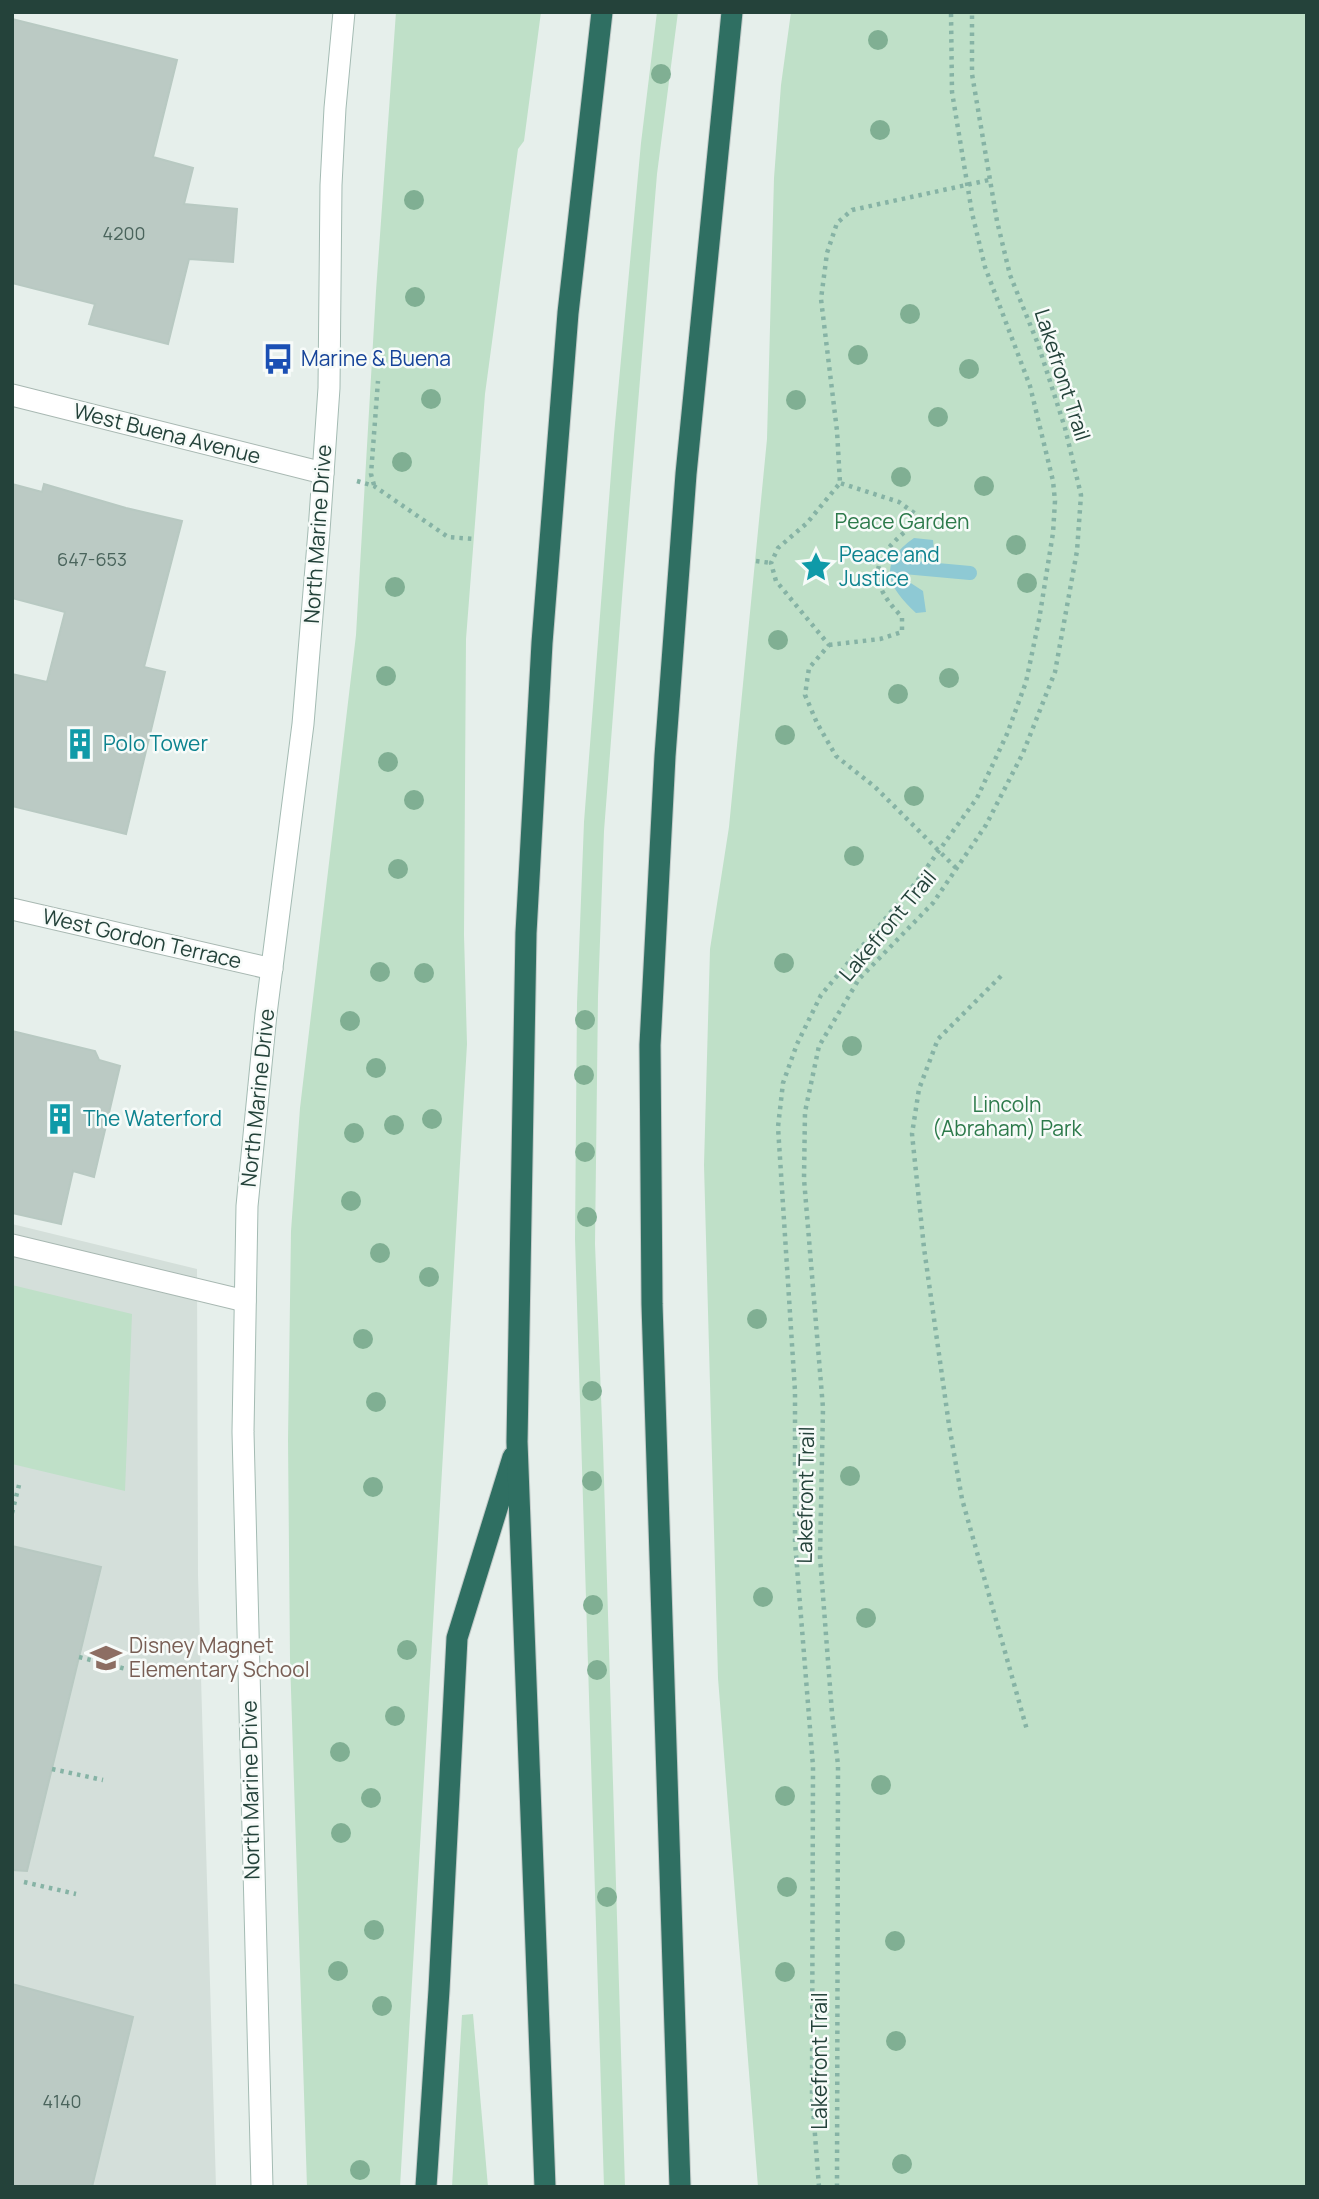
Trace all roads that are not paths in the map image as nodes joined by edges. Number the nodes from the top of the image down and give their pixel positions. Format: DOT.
graph roads {
  1 [pos="344,12"];
  2 [pos="602,12"];
  3 [pos="732,12"];
  4 [pos="12,395"];
  5 [pos="323,473"];
  6 [pos="12,909"];
  7 [pos="272,970"];
  8 [pos="12,1245"];
  9 [pos="245,1301"];
  10 [pos="517,1442"];
  11 [pos="262,2187"];
  12 [pos="426,2187"];
  13 [pos="545,2187"];
  14 [pos="680,2187"];
  1 -- 5 [label="street, North Marine Drive"];
  2 -- 10 [label="highway"];
  3 -- 14 [label="highway"];
  4 -- 5 [label="street, West Buena Avenue"];
  5 -- 7 [label="street, North Marine Drive"];
  6 -- 7 [label="street, West Gordon Terrace"];
  7 -- 9 [label="street, North Marine Drive"];
  8 -- 9 [label="street"];
  9 -- 11 [label="street, North Marine Drive"];
  10 -- 12 [label="highway"];
  10 -- 13 [label="highway"];
}
